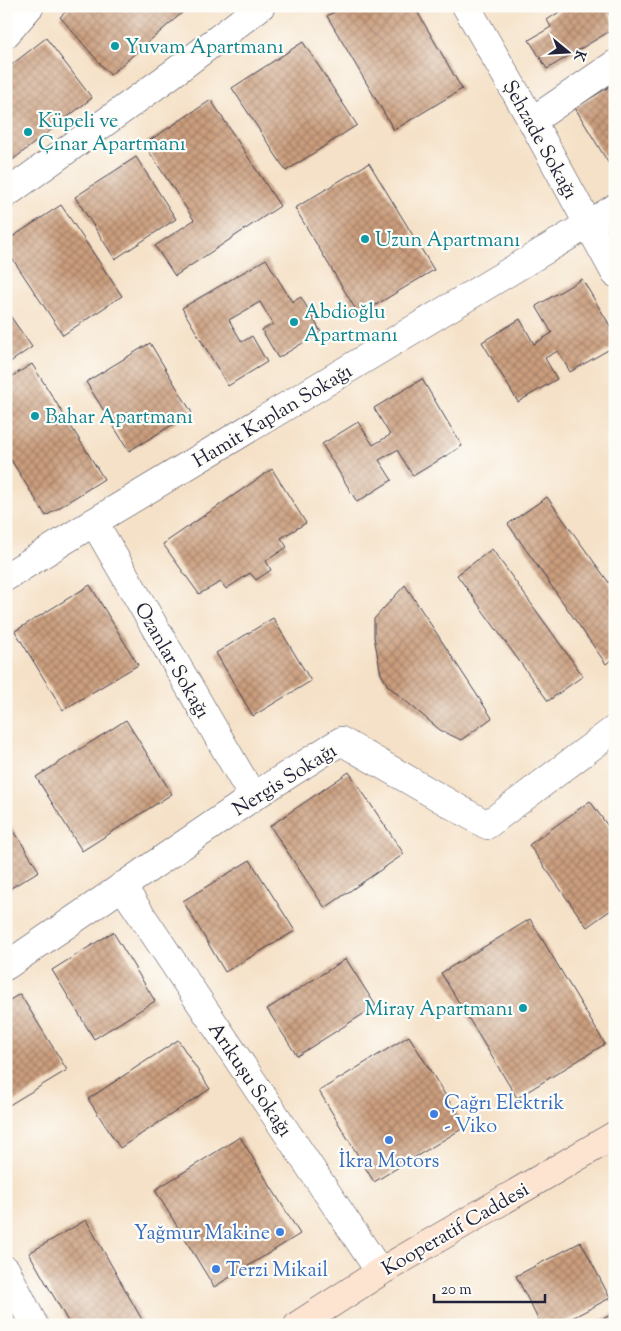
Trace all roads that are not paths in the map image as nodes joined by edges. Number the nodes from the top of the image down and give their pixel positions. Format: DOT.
graph roads {
  1 [pos="30,6"];
  2 [pos="261,6"];
  3 [pos="466,6"];
  4 [pos="6,34"];
  5 [pos="615,64"];
  6 [pos="532,121"];
  7 [pos="6,194"];
  8 [pos="615,208"];
  9 [pos="588,225"];
  10 [pos="615,273"];
  11 [pos="94,522"];
  12 [pos="6,577"];
  13 [pos="615,729"];
  14 [pos="252,797"];
  15 [pos="122,886"];
  16 [pos="6,966"];
  17 [pos="615,1135"];
  18 [pos="6,1270"];
  19 [pos="380,1272"];
  20 [pos="34,1325"];
  21 [pos="298,1325"];
  1 -- 4 [label="street"];
  2 -- 7 [label="street"];
  3 -- 6 [label="street, Şehzade Sokağı"];
  5 -- 6 [label="street"];
  6 -- 9 [label="street, Şehzade Sokağı"];
  8 -- 9 [label="street, Hamit Kaplan Sokağı"];
  9 -- 10 [label="street, Şehzade Sokağı"];
  9 -- 11 [label="street, Hamit Kaplan Sokağı"];
  11 -- 12 [label="street, Hamit Kaplan Sokağı"];
  11 -- 14 [label="street, Ozanlar Sokağı"];
  13 -- 14 [label="street, Nergis Sokağı"];
  14 -- 15 [label="street, Nergis Sokağı"];
  15 -- 16 [label="street, Nergis Sokağı"];
  15 -- 19 [label="street, Arıkuşu Sokağı"];
  17 -- 19 [label="street, Kooperatif Caddesi"];
  18 -- 20 [label="street"];
  19 -- 21 [label="street, Kooperatif Caddesi"];
}
